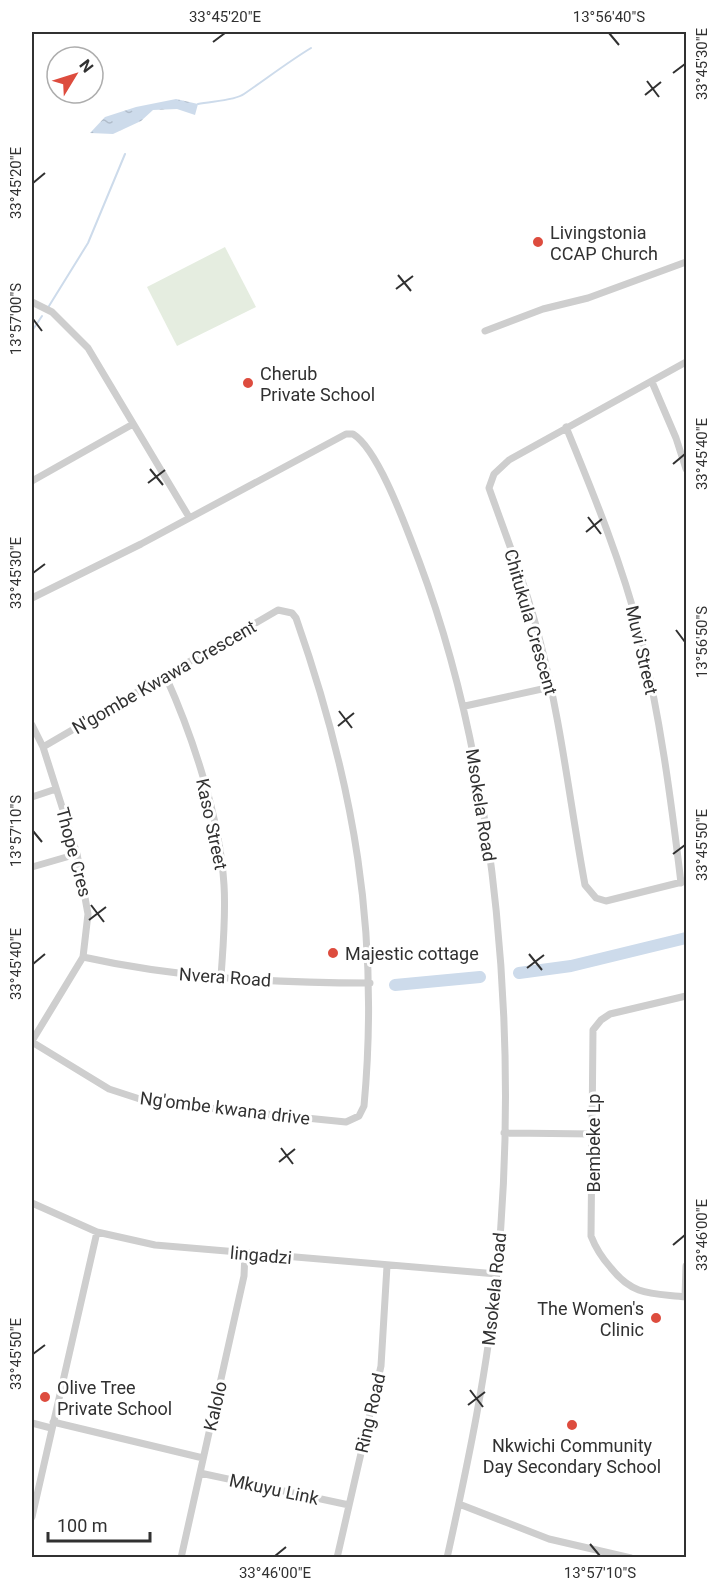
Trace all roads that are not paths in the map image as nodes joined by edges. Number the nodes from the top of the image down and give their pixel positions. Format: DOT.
graph roads {
  1 [pos="687,262"];
  2 [pos="32,302"];
  3 [pos="485,331"];
  4 [pos="687,362"];
  5 [pos="652,382"];
  6 [pos="133,424"];
  7 [pos="566,427"];
  8 [pos="687,469"];
  9 [pos="32,481"];
  10 [pos="189,517"];
  11 [pos="32,598"];
  12 [pos="166,677"];
  13 [pos="551,687"];
  14 [pos="465,706"];
  15 [pos="32,725"];
  16 [pos="43,747"];
  17 [pos="56,789"];
  18 [pos="32,797"];
  19 [pos="77,854"];
  20 [pos="32,867"];
  21 [pos="684,882"];
  22 [pos="83,957"];
  23 [pos="221,977"];
  24 [pos="370,983"];
  25 [pos="687,996"];
  26 [pos="32,1042"];
  27 [pos="504,1132"];
  28 [pos="594,1134"];
  29 [pos="32,1203"];
  30 [pos="97,1233"];
  31 [pos="245,1253"];
  32 [pos="387,1266"];
  33 [pos="687,1266"];
  34 [pos="497,1274"];
  35 [pos="686,1297"];
  36 [pos="32,1423"];
  37 [pos="52,1425"];
  38 [pos="203,1458"];
  39 [pos="200,1473"];
  40 [pos="459,1504"];
  41 [pos="349,1505"];
  42 [pos="32,1517"];
  43 [pos="181,1557"];
  44 [pos="337,1557"];
  45 [pos="447,1557"];
  46 [pos="631,1557"];
  1 -- 3 [label="street"];
  2 -- 6 [label="street"];
  4 -- 5 [label="street, Chitukula Crescent"];
  5 -- 7 [label="street, Chitukula Crescent"];
  5 -- 8 [label="street"];
  6 -- 9 [label="street"];
  6 -- 10 [label="street"];
  7 -- 13 [label="street, Chitukula Crescent"];
  7 -- 21 [label="street, Muvi Street"];
  10 -- 11 [label="street, Msokela Road"];
  10 -- 14 [label="street, Msokela Road"];
  12 -- 16 [label="street, N'gombe Kwawa Crescent"];
  12 -- 23 [label="street, Kaso Street"];
  12 -- 24 [label="street, N'gombe Kwawa Crescent"];
  13 -- 14 [label="street"];
  13 -- 21 [label="street, Chitukula Crescent"];
  14 -- 27 [label="street, Msokela Road"];
  15 -- 16 [label="street, Thope Cres"];
  16 -- 17 [label="street, Thope Cres"];
  17 -- 18 [label="street"];
  17 -- 19 [label="street, Thope Cres"];
  19 -- 20 [label="street"];
  19 -- 22 [label="street, Thope Cres"];
  22 -- 23 [label="street, Nvera Road"];
  22 -- 26 [label="street, Thope Cres"];
  23 -- 24 [label="street, Nvera Road"];
  24 -- 26 [label="street, Ng'ombe kwana drive"];
  25 -- 28 [label="street, Bembeke Lp"];
  27 -- 28 [label="street"];
  27 -- 34 [label="street, Msokela Road"];
  28 -- 35 [label="street, Bembeke Lp"];
  29 -- 30 [label="street, lingadzi"];
  30 -- 31 [label="street, lingadzi"];
  30 -- 37 [label="street"];
  31 -- 32 [label="street, lingadzi"];
  31 -- 38 [label="street, Kalolo"];
  32 -- 34 [label="street, lingadzi"];
  32 -- 41 [label="street, Ring Road"];
  33 -- 35 [label="street"];
  34 -- 40 [label="street, Msokela Road"];
  36 -- 37 [label="street"];
  37 -- 38 [label="street"];
  37 -- 42 [label="street"];
  38 -- 39 [label="street, Kalolo"];
  39 -- 41 [label="street, Mkuyu Link"];
  39 -- 43 [label="street, Kalolo"];
  40 -- 45 [label="street, Msokela Road"];
  40 -- 46 [label="street"];
  41 -- 44 [label="street, Ring Road"];
}
